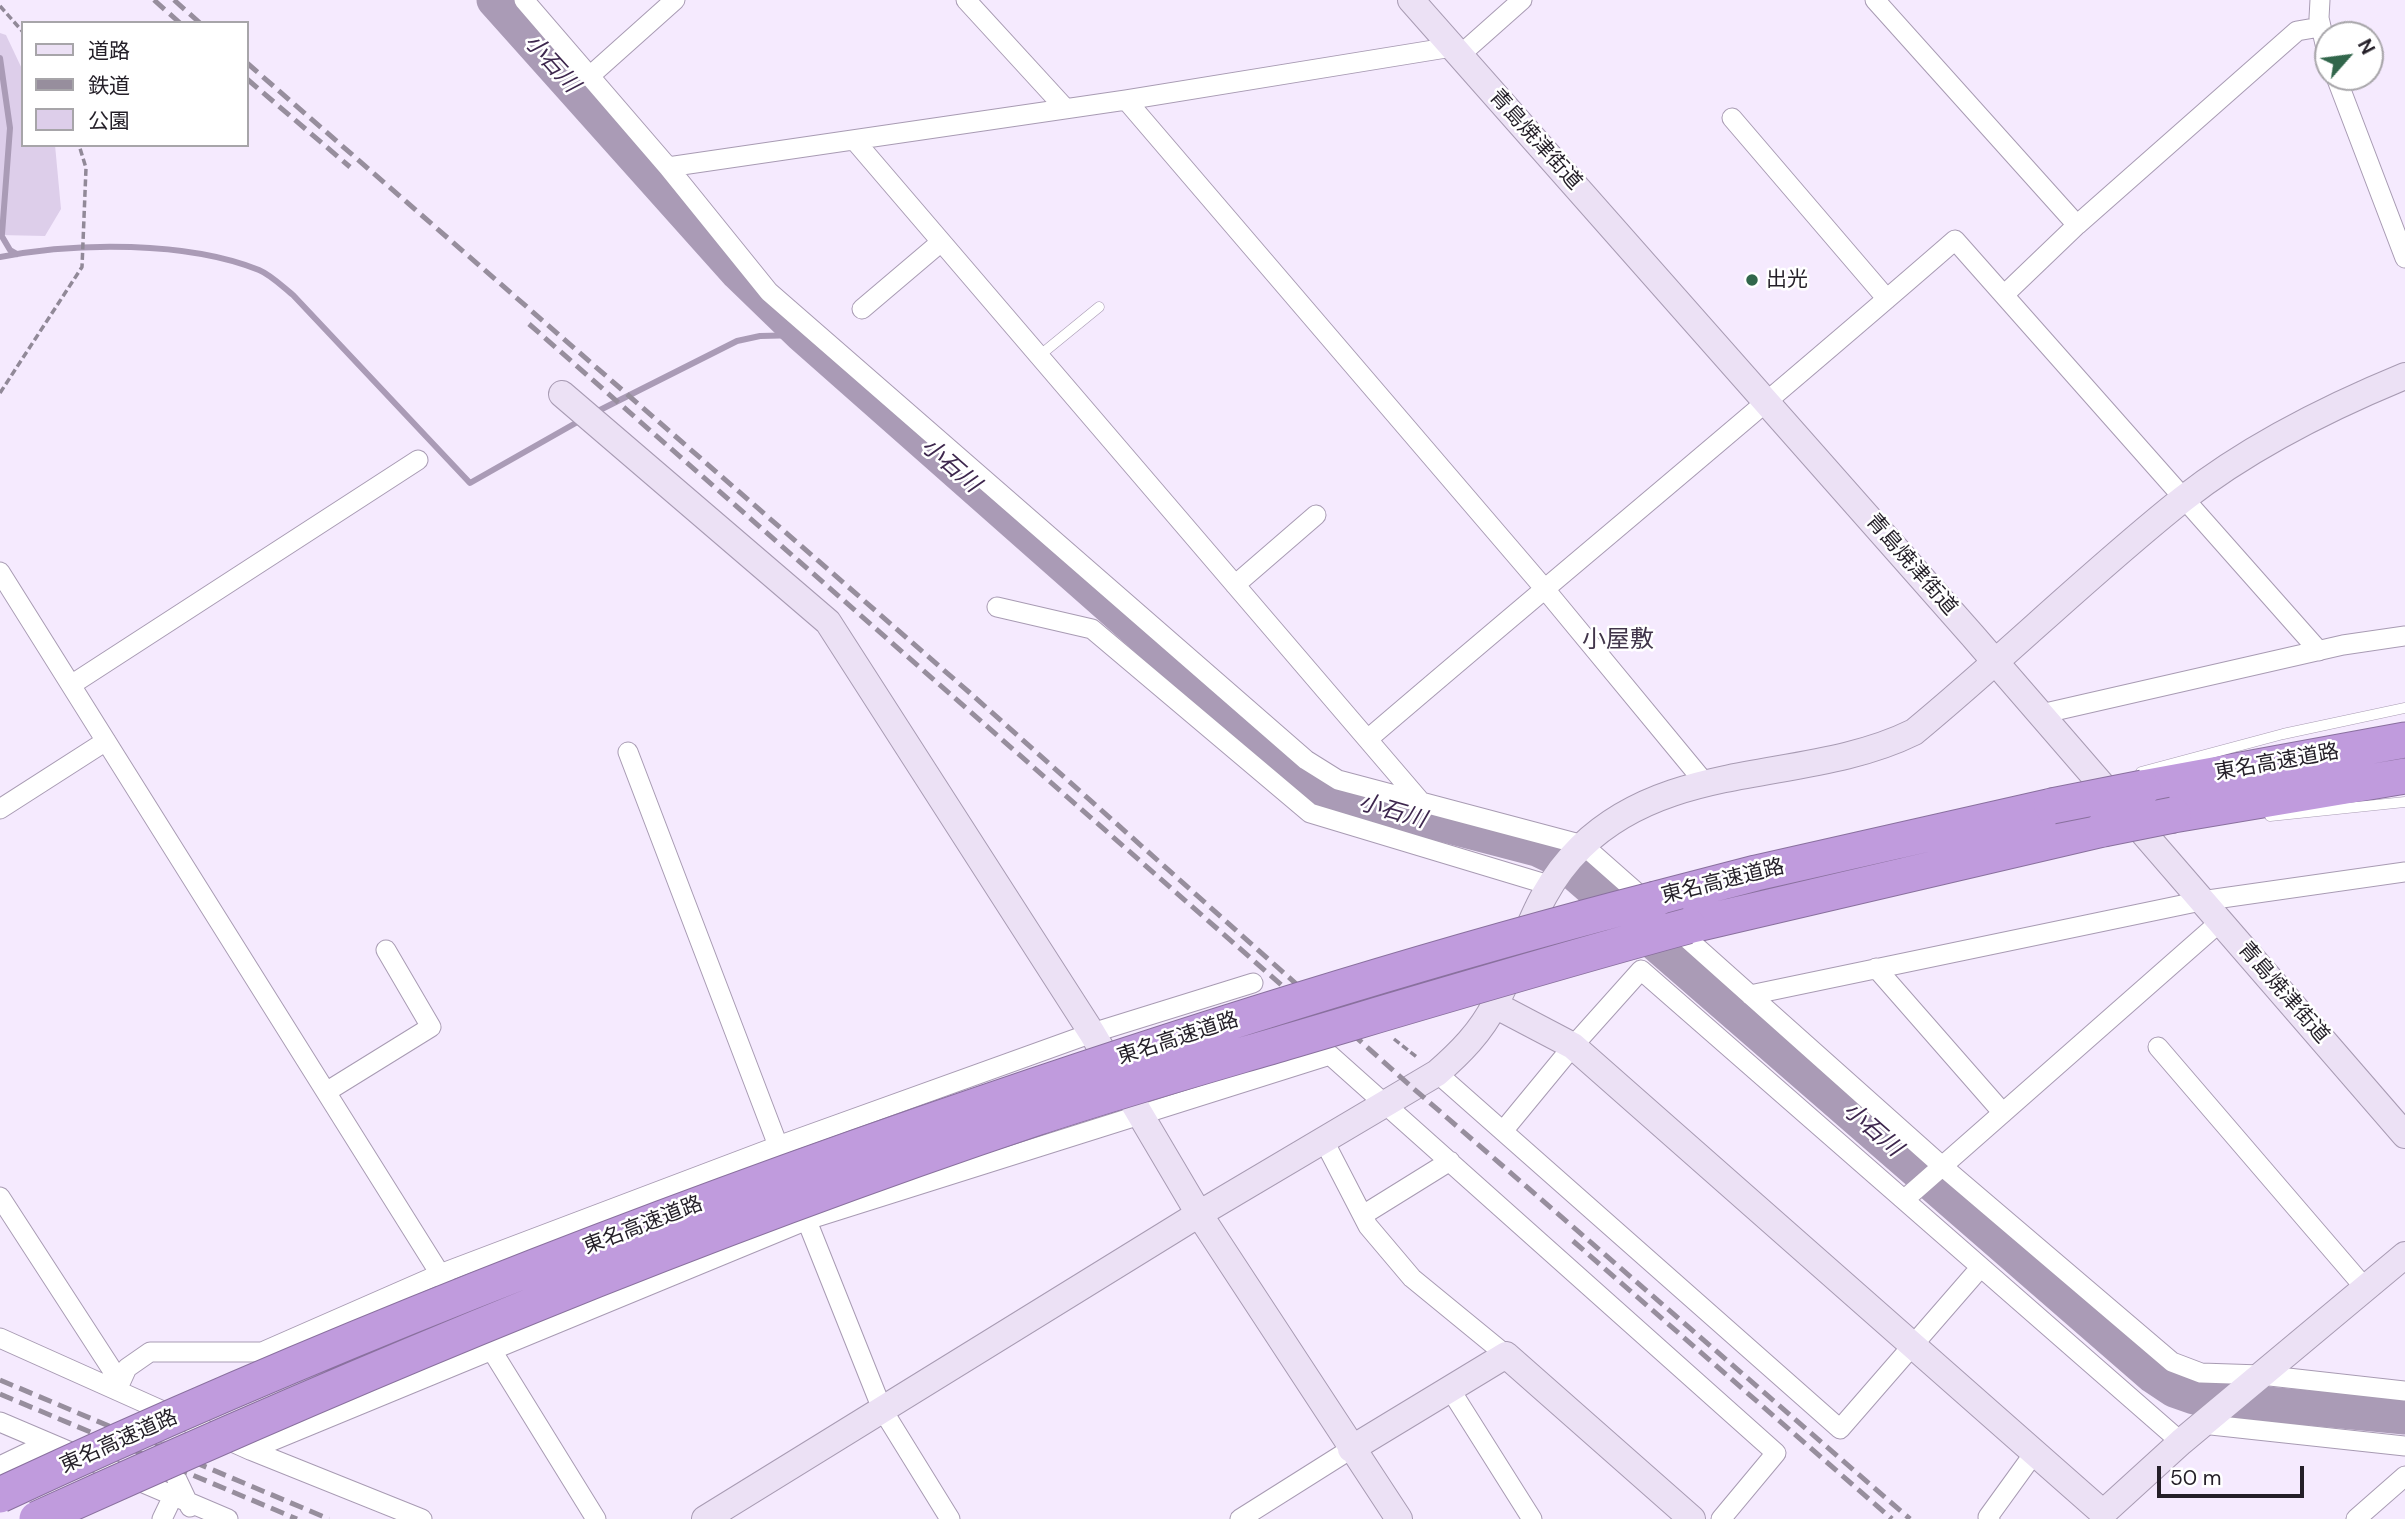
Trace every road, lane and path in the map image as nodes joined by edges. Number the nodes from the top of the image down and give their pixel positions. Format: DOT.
graph roads {
  1 [pos="524,0"];
  2 [pos="675,0"];
  3 [pos="966,0"];
  4 [pos="1411,0"];
  5 [pos="1521,0"];
  6 [pos="1875,0"];
  7 [pos="2320,0"];
  8 [pos="0,6"];
  9 [pos="2320,21"];
  10 [pos="2314,28"];
  11 [pos="21,31"];
  12 [pos="1456,51"];
  13 [pos="591,75"];
  14 [pos="2341,91"];
  15 [pos="1126,100"];
  16 [pos="1065,108"];
  17 [pos="1732,117"];
  18 [pos="855,141"];
  19 [pos="80,147"];
  20 [pos="668,167"];
  21 [pos="2077,225"];
  22 [pos="941,242"];
  23 [pos="2405,258"];
  24 [pos="2004,295"];
  25 [pos="1887,299"];
  26 [pos="1099,307"];
  27 [pos="862,309"];
  28 [pos="1039,356"];
  29 [pos="2405,376"];
  30 [pos="0,393"];
  31 [pos="562,394"];
  32 [pos="1768,403"];
  33 [pos="418,460"];
  34 [pos="2183,499"];
  35 [pos="1316,515"];
  36 [pos="0,572"];
  37 [pos="1235,585"];
  38 [pos="1544,588"];
  39 [pos="998,607"];
  40 [pos="2405,636"];
  41 [pos="2319,651"];
  42 [pos="1996,662"];
  43 [pos="71,685"];
  44 [pos="2405,708"];
  45 [pos="2041,715"];
  46 [pos="1367,739"];
  47 [pos="2405,740"];
  48 [pos="106,741"];
  49 [pos="628,752"];
  50 [pos="2130,774"];
  51 [pos="2405,776"];
  52 [pos="1705,783"];
  53 [pos="2405,802"];
  54 [pos="1422,803"];
  55 [pos="0,809"];
  56 [pos="2203,809"];
  57 [pos="2243,815"];
  58 [pos="2257,817"];
  59 [pos="1579,849"];
  60 [pos="2405,872"];
  61 [pos="1549,885"];
  62 [pos="2201,901"];
  63 [pos="2221,921"];
  64 [pos="386,950"];
  65 [pos="1876,968"];
  66 [pos="1253,983"];
  67 [pos="1750,995"];
  68 [pos="1495,1005"];
  69 [pos="1092,1033"];
  70 [pos="1573,1046"];
  71 [pos="2158,1047"];
  72 [pos="1437,1073"];
  73 [pos="326,1092"];
  74 [pos="1387,1104"];
  75 [pos="1141,1112"];
  76 [pos="2003,1113"];
  77 [pos="1503,1131"];
  78 [pos="2405,1135"];
  79 [pos="1323,1139"];
  80 [pos="778,1146"];
  81 [pos="1450,1161"];
  82 [pos="1942,1166"];
  83 [pos="0,1197"];
  84 [pos="1905,1199"];
  85 [pos="1199,1214"];
  86 [pos="1363,1215"];
  87 [pos="807,1220"];
  88 [pos="2405,1255"];
  89 [pos="1980,1268"];
  90 [pos="440,1274"];
  91 [pos="2365,1288"];
  92 [pos="0,1338"];
  93 [pos="1913,1346"];
  94 [pos="493,1351"];
  95 [pos="1506,1355"];
  96 [pos="2261,1375"];
  97 [pos="119,1386"];
  98 [pos="1450,1389"];
  99 [pos="2405,1391"];
  100 [pos="141,1400"];
  101 [pos="882,1409"];
  102 [pos="0,1422"];
  103 [pos="2202,1424"];
  104 [pos="2181,1442"];
  105 [pos="48,1443"];
  106 [pos="2405,1447"];
  107 [pos="1351,1449"];
  108 [pos="250,1450"];
  109 [pos="2035,1452"];
  110 [pos="0,1466"];
  111 [pos="2405,1476"];
  112 [pos="0,1495"];
  113 [pos="180,1499"];
  114 [pos="2103,1517"];
  115 [pos="37,1519"];
  116 [pos="162,1519"];
  117 [pos="198,1519"];
  118 [pos="228,1519"];
  119 [pos="422,1519"];
  120 [pos="596,1519"];
  121 [pos="705,1519"];
  122 [pos="950,1519"];
  123 [pos="1241,1519"];
  124 [pos="1399,1519"];
  125 [pos="1532,1519"];
  126 [pos="1692,1519"];
  127 [pos="1721,1519"];
  128 [pos="1990,1519"];
  129 [pos="2356,1519"];
  1 -- 13 [label="street"];
  2 -- 13 [label="street"];
  3 -- 16 [label="street"];
  4 -- 12 [label="street, 青島焼津街道"];
  5 -- 12 [label="street"];
  6 -- 21 [label="street"];
  7 -- 9 [label="street"];
  8 -- 11 [label="path"];
  10 -- 21 [label="street"];
  12 -- 15 [label="street"];
  12 -- 32 [label="street, 青島焼津街道"];
  13 -- 20 [label="street"];
  14 -- 23 [label="street"];
  15 -- 16 [label="street"];
  15 -- 38 [label="street"];
  16 -- 18 [label="street"];
  17 -- 25 [label="street"];
  18 -- 20 [label="street"];
  18 -- 22 [label="street"];
  19 -- 30 [label="path"];
  20 -- 54 [label="street"];
  21 -- 24 [label="street"];
  22 -- 27 [label="street"];
  22 -- 28 [label="street"];
  24 -- 25 [label="street"];
  24 -- 34 [label="street"];
  25 -- 32 [label="street"];
  26 -- 28 [label="lane"];
  28 -- 37 [label="street"];
  29 -- 34 [label="street"];
  31 -- 69 [label="street"];
  32 -- 38 [label="street"];
  32 -- 42 [label="street, 青島焼津街道"];
  33 -- 43 [label="street"];
  34 -- 41 [label="street"];
  34 -- 42 [label="street"];
  35 -- 37 [label="street"];
  36 -- 43 [label="street"];
  37 -- 46 [label="street"];
  38 -- 46 [label="street"];
  38 -- 52 [label="street"];
  39 -- 61 [label="street"];
  40 -- 41 [label="street"];
  41 -- 45 [label="street"];
  42 -- 45 [label="street, 青島焼津街道"];
  42 -- 52 [label="street"];
  43 -- 48 [label="street"];
  44 -- 50 [label="lane"];
  45 -- 62 [label="street, 青島焼津街道"];
  46 -- 54 [label="street"];
  47 -- 112 [label="highway, 東名高速道路, bridge"];
  48 -- 55 [label="street"];
  48 -- 73 [label="street"];
  49 -- 80 [label="street"];
  51 -- 56 [label="highway, 東名高速道路"];
  52 -- 59 [label="street"];
  53 -- 58 [label="lane"];
  54 -- 59 [label="street"];
  56 -- 57 [label="lane"];
  56 -- 115 [label="highway, 東名高速道路, bridge"];
  59 -- 61 [label="street"];
  59 -- 67 [label="street"];
  60 -- 62 [label="street"];
  61 -- 68 [label="street"];
  62 -- 63 [label="street, 青島焼津街道"];
  62 -- 65 [label="street"];
  63 -- 76 [label="street"];
  63 -- 78 [label="street, 青島焼津街道"];
  64 -- 73 [label="street"];
  65 -- 67 [label="street"];
  65 -- 76 [label="street"];
  66 -- 69 [label="street"];
  67 -- 82 [label="street"];
  68 -- 70 [label="street"];
  68 -- 72 [label="street"];
  69 -- 75 [label="street"];
  69 -- 80 [label="street"];
  70 -- 77 [label="street"];
  70 -- 84 [label="street"];
  70 -- 93 [label="street"];
  71 -- 91 [label="street"];
  72 -- 74 [label="street"];
  72 -- 77 [label="street"];
  73 -- 90 [label="street"];
  74 -- 75 [label="street"];
  74 -- 79 [label="street"];
  74 -- 81 [label="street"];
  75 -- 85 [label="street"];
  75 -- 87 [label="street"];
  76 -- 82 [label="street"];
  77 -- 93 [label="street"];
  79 -- 85 [label="street"];
  79 -- 86 [label="street"];
  80 -- 87 [label="street"];
  80 -- 90 [label="street"];
  81 -- 86 [label="street"];
  81 -- 127 [label="street"];
  82 -- 84 [label="street"];
  82 -- 96 [label="street"];
  83 -- 97 [label="street"];
  84 -- 89 [label="street"];
  85 -- 101 [label="street"];
  85 -- 107 [label="street"];
  86 -- 95 [label="street"];
  87 -- 94 [label="street"];
  87 -- 101 [label="street"];
  88 -- 91 [label="street"];
  89 -- 93 [label="street"];
  89 -- 104 [label="street"];
  90 -- 94 [label="street"];
  90 -- 97 [label="street"];
  91 -- 96 [label="street"];
  92 -- 97 [label="street"];
  93 -- 109 [label="street"];
  94 -- 108 [label="street"];
  94 -- 120 [label="street"];
  95 -- 98 [label="street"];
  95 -- 126 [label="street"];
  96 -- 99 [label="street"];
  96 -- 103 [label="street"];
  97 -- 100 [label="street"];
  98 -- 107 [label="street"];
  98 -- 125 [label="street"];
  100 -- 108 [label="street"];
  100 -- 113 [label="street"];
  101 -- 121 [label="street"];
  101 -- 122 [label="street"];
  102 -- 105 [label="street"];
  103 -- 104 [label="street"];
  103 -- 106 [label="street"];
  104 -- 114 [label="street"];
  105 -- 110 [label="street"];
  105 -- 113 [label="street"];
  107 -- 123 [label="street"];
  107 -- 124 [label="street"];
  108 -- 119 [label="street"];
  109 -- 114 [label="street"];
  109 -- 128 [label="street"];
  111 -- 129 [label="street"];
  113 -- 116 [label="street"];
  113 -- 117 [label="street"];
  113 -- 118 [label="street"];
}
